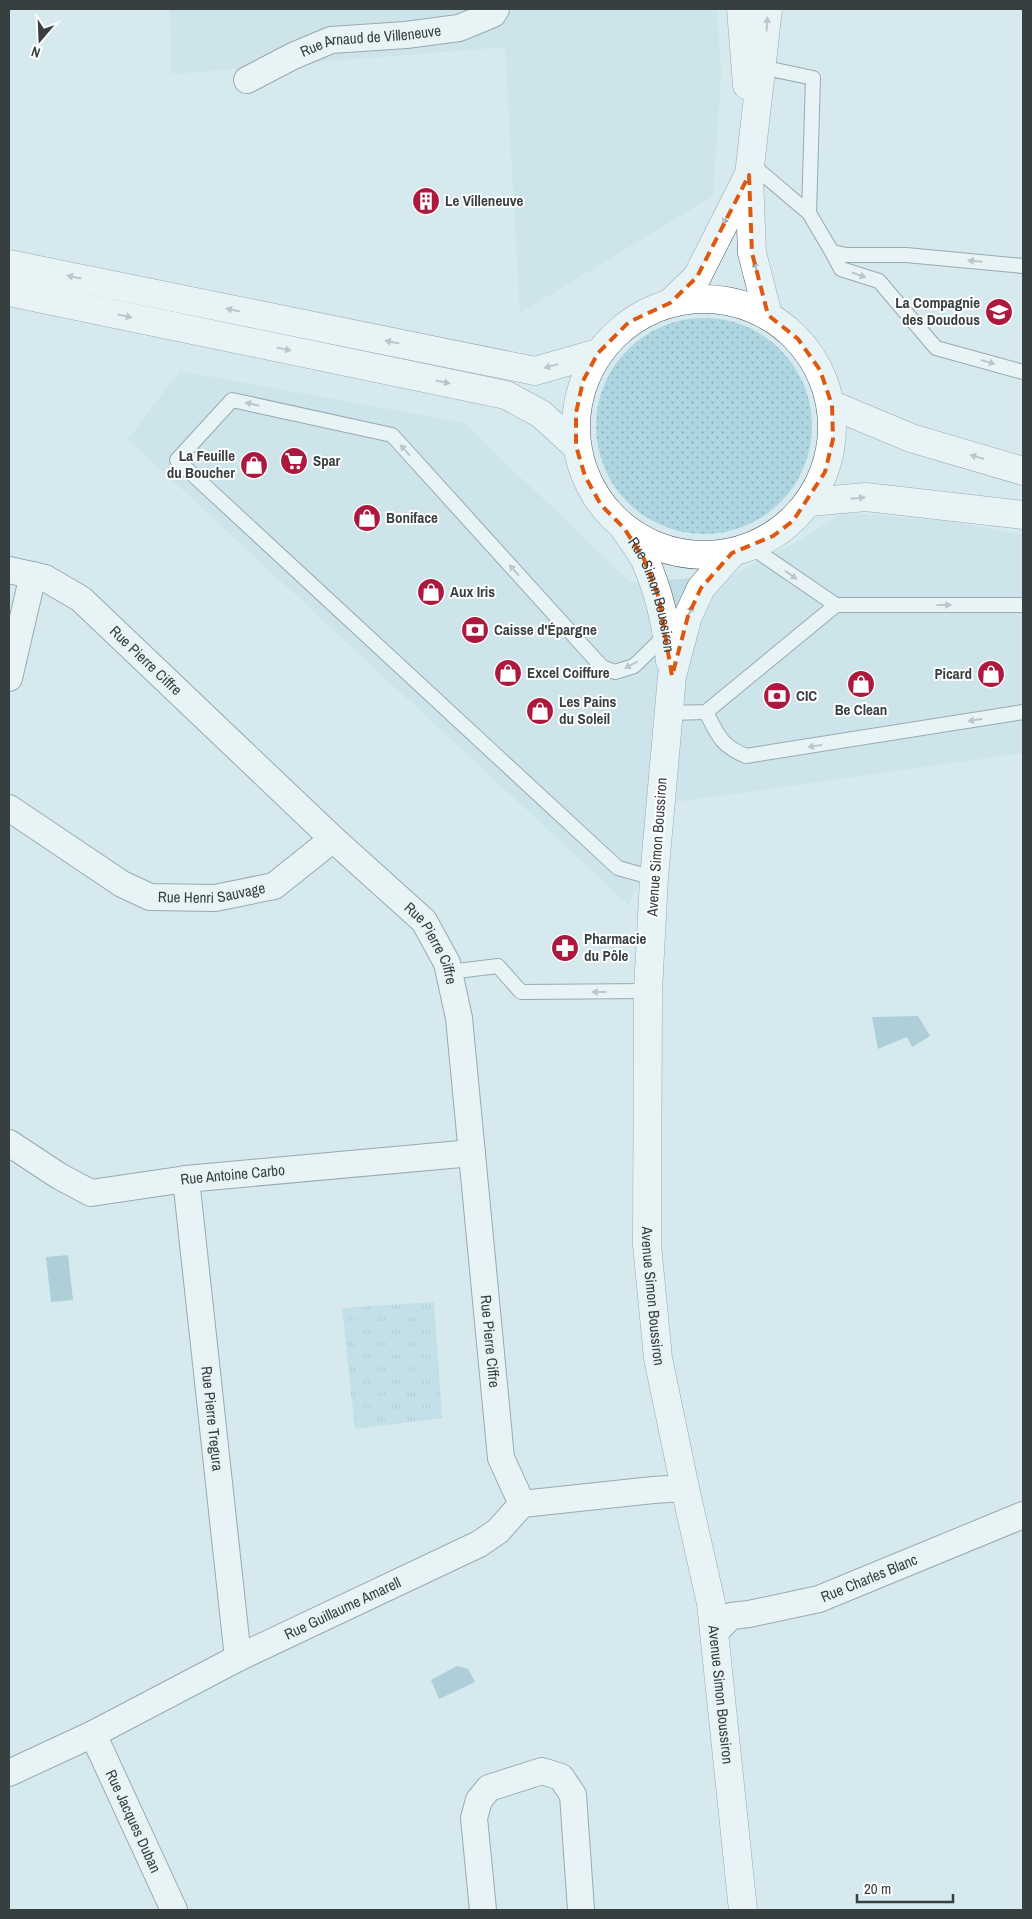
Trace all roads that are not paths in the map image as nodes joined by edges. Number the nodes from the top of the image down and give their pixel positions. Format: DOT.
graph roads {
  1 [pos="496,9"];
  2 [pos="742,9"];
  3 [pos="768,9"];
  4 [pos="761,67"];
  5 [pos="246,80"];
  6 [pos="750,160"];
  7 [pos="809,212"];
  8 [pos="832,252"];
  9 [pos="9,264"];
  10 [pos="1023,266"];
  11 [pos="9,292"];
  12 [pos="670,302"];
  13 [pos="768,316"];
  14 [pos="598,353"];
  15 [pos="1023,372"];
  16 [pos="832,405"];
  17 [pos="576,446"];
  18 [pos="1023,471"];
  19 [pos="809,502"];
  20 [pos="1023,515"];
  21 [pos="624,528"];
  22 [pos="741,550"];
  23 [pos="21,572"];
  24 [pos="836,605"];
  25 [pos="1023,605"];
  26 [pos="668,634"];
  27 [pos="672,676"];
  28 [pos="9,678"];
  29 [pos="706,712"];
  30 [pos="1023,712"];
  31 [pos="669,713"];
  32 [pos="9,808"];
  33 [pos="333,839"];
  34 [pos="654,878"];
  35 [pos="449,972"];
  36 [pos="648,991"];
  37 [pos="9,1143"];
  38 [pos="472,1153"];
  39 [pos="186,1179"];
  40 [pos="685,1488"];
  41 [pos="522,1504"];
  42 [pos="1023,1515"];
  43 [pos="714,1633"];
  44 [pos="238,1658"];
  45 [pos="93,1734"];
  46 [pos="9,1773"];
  47 [pos="174,1910"];
  48 [pos="483,1910"];
  49 [pos="581,1910"];
  50 [pos="743,1910"];
  1 -- 5 [label="street, Rue Arnaud de Villeneuve"];
  2 -- 6 [label="main road"];
  4 -- 3 [label="main road, one-way"];
  4 -- 6 [label="main road"];
  4 -- 7 [label="lane"];
  6 -- 7 [label="lane"];
  6 -- 12 [label="main road, one-way"];
  13 -- 6 [label="main road, one-way"];
  7 -- 8 [label="lane"];
  10 -- 8 [label="lane, one-way"];
  8 -- 15 [label="lane, one-way"];
  14 -- 9 [label="main road, one-way"];
  11 -- 17 [label="main road, one-way"];
  12 -- 13 [label="main road"];
  12 -- 14 [label="main road"];
  13 -- 16 [label="main road"];
  14 -- 17 [label="main road"];
  18 -- 16 [label="main road, one-way"];
  16 -- 19 [label="main road"];
  17 -- 21 [label="main road"];
  19 -- 20 [label="main road, one-way"];
  19 -- 22 [label="main road"];
  21 -- 22 [label="main road"];
  21 -- 26 [label="main road, Rue Simon Boussiron"];
  22 -- 24 [label="lane, one-way"];
  27 -- 22 [label="main road, Rue Simon Boussiron, one-way"];
  23 -- 28 [label="street"];
  23 -- 33 [label="street, Rue Pierre Ciffre"];
  24 -- 25 [label="lane, one-way"];
  24 -- 29 [label="lane"];
  26 -- 27 [label="main road, Rue Simon Boussiron"];
  26 -- 34 [label="lane, one-way"];
  27 -- 31 [label="main road, Avenue Simon Boussiron"];
  30 -- 29 [label="lane, one-way"];
  29 -- 31 [label="lane"];
  31 -- 34 [label="main road, Avenue Simon Boussiron"];
  32 -- 33 [label="street, Rue Henri Sauvage"];
  33 -- 35 [label="street, Rue Pierre Ciffre"];
  34 -- 36 [label="main road, Avenue Simon Boussiron"];
  36 -- 35 [label="lane, one-way"];
  35 -- 38 [label="street, Rue Pierre Ciffre"];
  36 -- 40 [label="main road, Avenue Simon Boussiron"];
  37 -- 39 [label="street, Rue Antoine Carbo"];
  38 -- 39 [label="street, Rue Antoine Carbo"];
  38 -- 41 [label="street, Rue Pierre Ciffre"];
  39 -- 44 [label="street, Rue Pierre Tregura"];
  40 -- 41 [label="street"];
  40 -- 43 [label="main road, Avenue Simon Boussiron"];
  41 -- 44 [label="street, Rue Guillaume Amarell"];
  42 -- 43 [label="street, Rue Charles Blanc"];
  43 -- 50 [label="main road, Avenue Simon Boussiron"];
  44 -- 45 [label="street, Rue Guillaume Amarell"];
  45 -- 46 [label="street, Rue Guillaume Amarell"];
  45 -- 47 [label="street, Rue Jacques Duban"];
  48 -- 49 [label="street"];
}
